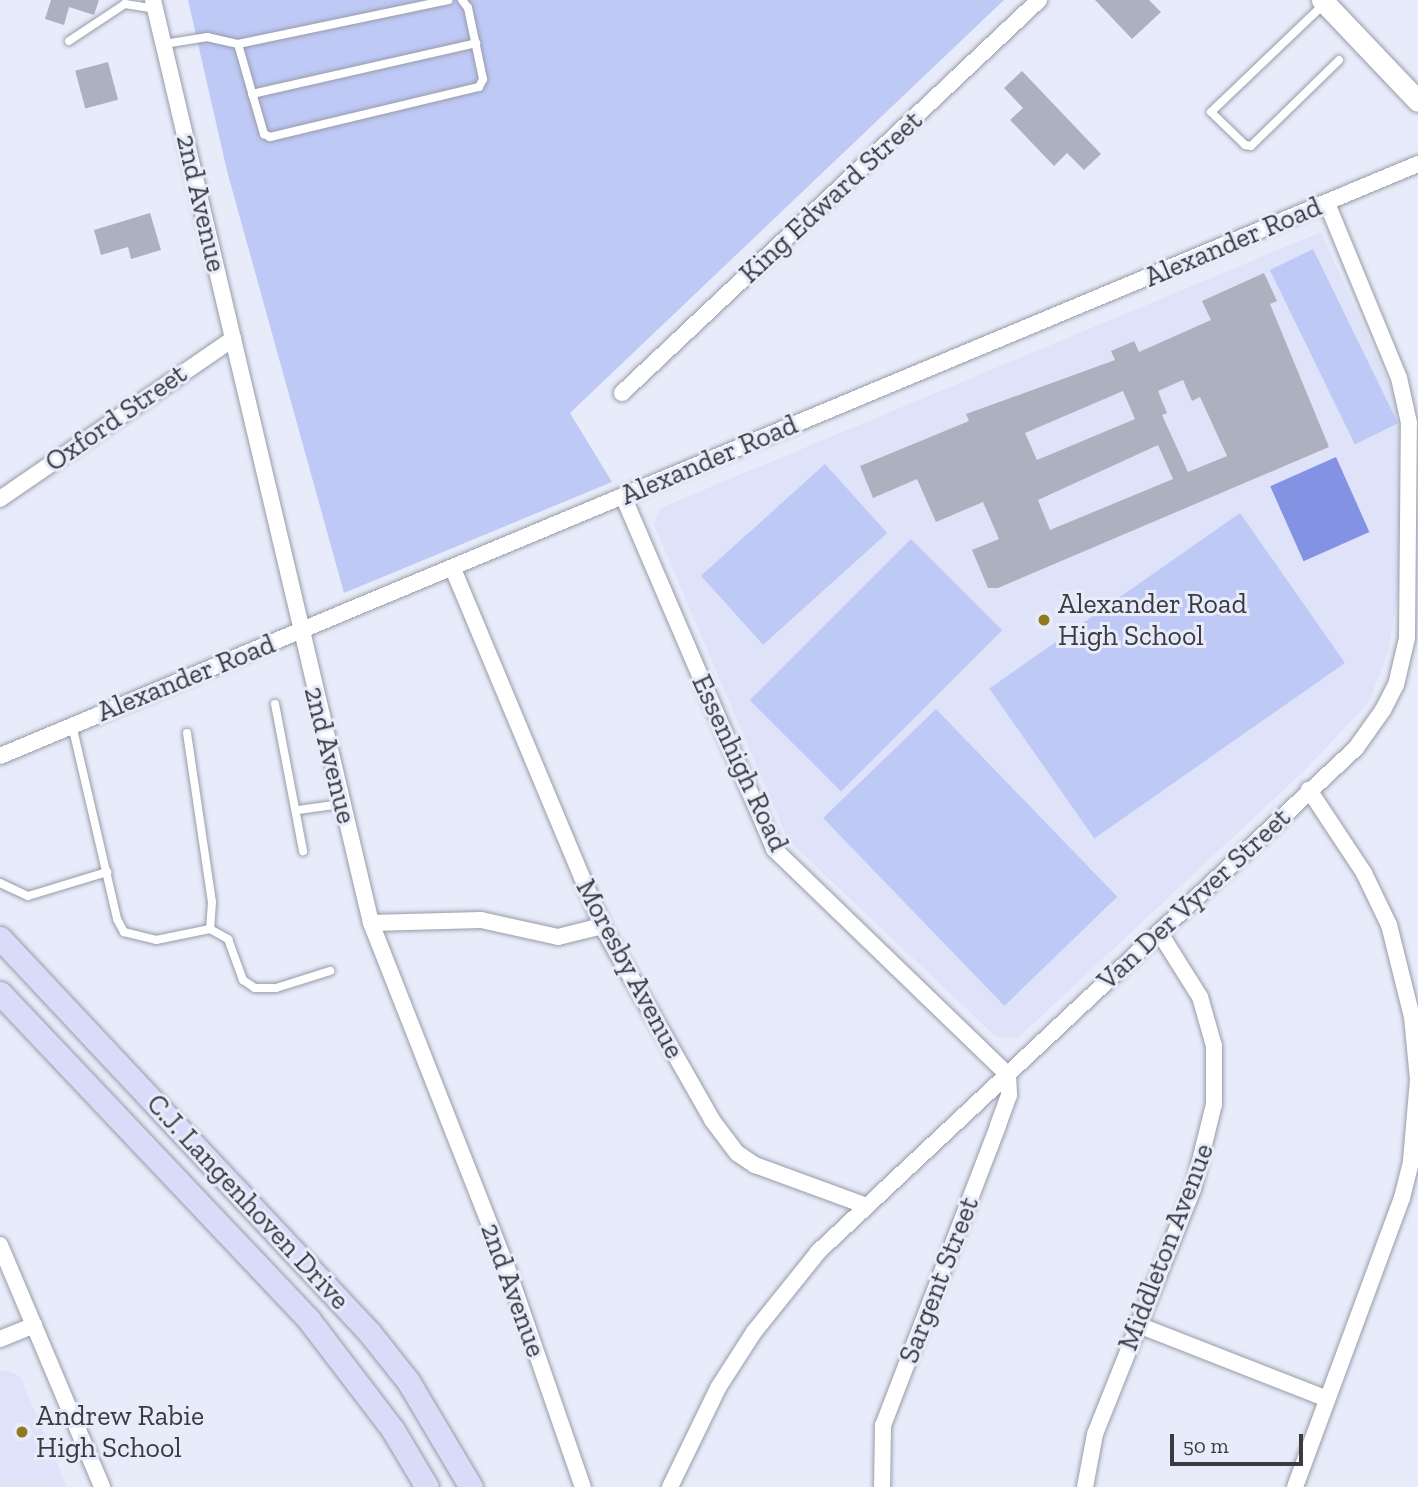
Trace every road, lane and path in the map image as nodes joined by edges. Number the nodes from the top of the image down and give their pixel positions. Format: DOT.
graph roads {
  1 [pos="448,0"];
  2 [pos="462,0"];
  3 [pos="1039,0"];
  4 [pos="1324,1"];
  5 [pos="114,4"];
  6 [pos="154,5"];
  7 [pos="69,41"];
  8 [pos="475,43"];
  9 [pos="164,44"];
  10 [pos="238,44"];
  11 [pos="1339,60"];
  12 [pos="252,94"];
  13 [pos="1418,101"];
  14 [pos="1418,164"];
  15 [pos="1327,203"];
  16 [pos="233,339"];
  17 [pos="622,393"];
  18 [pos="623,496"];
  19 [pos="0,499"];
  20 [pos="453,569"];
  21 [pos="300,630"];
  22 [pos="275,704"];
  23 [pos="72,725"];
  24 [pos="187,733"];
  25 [pos="0,756"];
  26 [pos="1309,790"];
  27 [pos="342,804"];
  28 [pos="298,810"];
  29 [pos="303,851"];
  30 [pos="107,873"];
  31 [pos="0,883"];
  32 [pos="370,923"];
  33 [pos="602,926"];
  34 [pos="210,929"];
  35 [pos="1159,932"];
  36 [pos="0,938"];
  37 [pos="330,971"];
  38 [pos="0,993"];
  39 [pos="1008,1075"];
  40 [pos="867,1206"];
  41 [pos="0,1245"];
  42 [pos="1136,1324"];
  43 [pos="34,1325"];
  44 [pos="0,1339"];
  45 [pos="1327,1399"];
  46 [pos="102,1487"];
  47 [pos="427,1487"];
  48 [pos="471,1487"];
  49 [pos="583,1487"];
  50 [pos="670,1487"];
  51 [pos="881,1487"];
  52 [pos="1085,1487"];
  53 [pos="1295,1487"];
  1 -- 10 [label="lane"];
  2 -- 8 [label="lane"];
  3 -- 17 [label="street, King Edward Street"];
  4 -- 11 [label="lane"];
  4 -- 13 [label="street"];
  5 -- 6 [label="lane"];
  5 -- 7 [label="lane"];
  6 -- 9 [label="street, 2nd Avenue"];
  8 -- 12 [label="lane"];
  8 -- 12 [label="lane"];
  9 -- 10 [label="lane"];
  9 -- 16 [label="street, 2nd Avenue"];
  10 -- 12 [label="lane"];
  14 -- 15 [label="street, Alexander Road"];
  15 -- 18 [label="street, Alexander Road"];
  15 -- 26 [label="street, Van Der Vyver Street"];
  16 -- 19 [label="street, Oxford Street"];
  16 -- 21 [label="street, 2nd Avenue"];
  18 -- 20 [label="street, Alexander Road"];
  18 -- 39 [label="street, Essenhigh Road"];
  20 -- 21 [label="street, Alexander Road"];
  20 -- 33 [label="street, Moresby Avenue"];
  21 -- 23 [label="street, Alexander Road"];
  21 -- 27 [label="street, 2nd Avenue"];
  22 -- 28 [label="lane"];
  23 -- 25 [label="street, Alexander Road"];
  23 -- 30 [label="lane"];
  24 -- 34 [label="lane"];
  26 -- 35 [label="street, Van Der Vyver Street"];
  26 -- 45 [label="street"];
  27 -- 28 [label="lane"];
  27 -- 32 [label="street, 2nd Avenue"];
  28 -- 29 [label="lane"];
  30 -- 31 [label="lane"];
  30 -- 34 [label="lane"];
  32 -- 33 [label="street"];
  32 -- 49 [label="street, 2nd Avenue"];
  33 -- 40 [label="street, Moresby Avenue"];
  34 -- 37 [label="lane"];
  35 -- 39 [label="street, Van Der Vyver Street"];
  35 -- 42 [label="street, Middleton Avenue"];
  36 -- 48 [label="main road, C.J. Langenhoven Drive"];
  38 -- 47 [label="main road, C.J. Langenhoven Drive"];
  39 -- 40 [label="street, Van Der Vyver Street"];
  39 -- 51 [label="street, Sargent Street"];
  40 -- 50 [label="street, Van Der Vyver Street"];
  41 -- 43 [label="street"];
  42 -- 45 [label="street"];
  42 -- 52 [label="street, Middleton Avenue"];
  43 -- 44 [label="street"];
  43 -- 46 [label="street"];
  45 -- 53 [label="street"];
}
